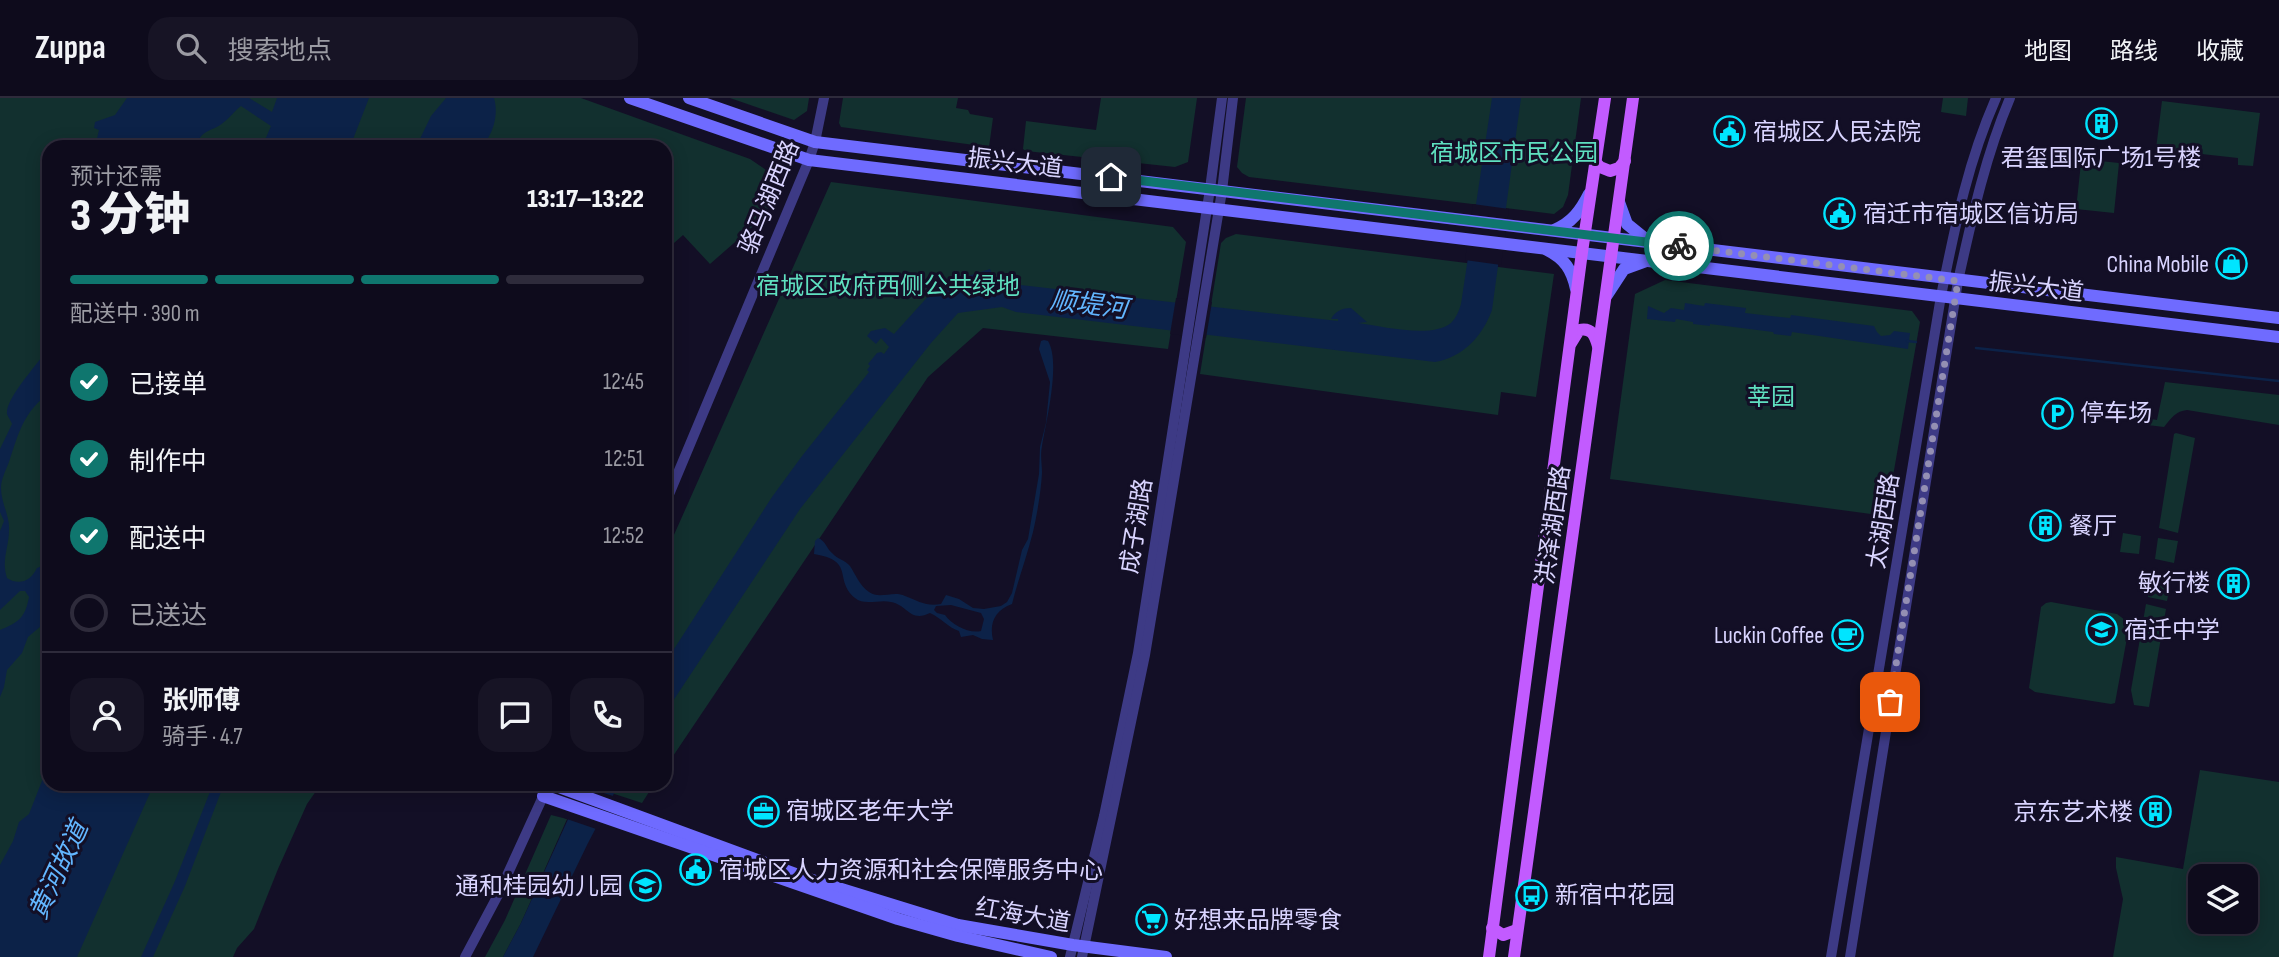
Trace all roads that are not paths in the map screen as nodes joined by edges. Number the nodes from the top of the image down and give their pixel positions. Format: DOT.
graph roads {
  1 [pos="630,98"];
  2 [pos="689,98"];
  3 [pos="824,98"];
  4 [pos="1222,98"];
  5 [pos="1233,98"];
  6 [pos="1605,98"];
  7 [pos="1633,98"];
  8 [pos="1996,98"];
  9 [pos="2010,98"];
  10 [pos="815,142"];
  11 [pos="809,160"];
  12 [pos="1625,161"];
  13 [pos="1595,162"];
  14 [pos="1216,190"];
  15 [pos="1591,191"];
  16 [pos="1619,202"];
  17 [pos="1213,208"];
  18 [pos="1530,228"];
  19 [pos="1552,231"];
  20 [pos="1585,234"];
  21 [pos="1615,239"];
  22 [pos="1652,243"];
  23 [pos="1534,246"];
  24 [pos="1681,247"];
  25 [pos="1582,252"];
  26 [pos="1612,255"];
  27 [pos="1649,260"];
  28 [pos="1678,264"];
  29 [pos="1874,270"];
  30 [pos="1951,280"];
  31 [pos="1870,288"];
  32 [pos="2024,288"];
  33 [pos="1576,292"];
  34 [pos="1606,296"];
  35 [pos="1941,296"];
  36 [pos="1955,298"];
  37 [pos="2022,306"];
  38 [pos="2279,318"];
  39 [pos="2279,337"];
  40 [pos="1569,347"];
  41 [pos="1599,350"];
  42 [pos="672,487"];
  43 [pos="546,791"];
  44 [pos="550,791"];
  45 [pos="569,791"];
  46 [pos="1517,930"];
  47 [pos="1492,933"];
  48 [pos="1077,952"];
  49 [pos="465,957"];
  50 [pos="1051,957"];
  51 [pos="1166,957"];
  52 [pos="1487,957"];
  53 [pos="1514,957"];
  54 [pos="1831,957"];
  55 [pos="1850,957"];
  1 -- 11 [label="main road, 振兴大道"];
  2 -- 10 [label="main road, 振兴大道"];
  3 -- 10 [label="street, 骆马湖西路"];
  4 -- 14 [label="street, 成子湖路"];
  5 -- 14 [label="street, 成子湖路"];
  6 -- 13 [label="main road, 洪泽湖西路"];
  7 -- 12 [label="main road, 洪泽湖西路"];
  8 -- 30 [label="street, 太湖西路"];
  9 -- 30 [label="street, 太湖西路"];
  10 -- 11 [label="street, 骆马湖西路"];
  10 -- 14 [label="main road, 振兴大道"];
  11 -- 17 [label="main road, 振兴大道"];
  11 -- 42 [label="street, 骆马湖西路"];
  12 -- 13 [label="main road"];
  12 -- 16 [label="main road, 洪泽湖西路"];
  13 -- 15 [label="main road, 洪泽湖西路"];
  14 -- 17 [label="street, 成子湖路"];
  14 -- 18 [label="main road, 振兴大道"];
  15 -- 19 [label="main road"];
  15 -- 20 [label="main road, 洪泽湖西路"];
  16 -- 21 [label="main road, 洪泽湖西路"];
  16 -- 22 [label="main road"];
  17 -- 23 [label="main road, 振兴大道"];
  17 -- 48 [label="street, 成子湖路"];
  18 -- 19 [label="main road, 振兴大道"];
  18 -- 23 [label="main road"];
  19 -- 20 [label="main road, 振兴大道"];
  20 -- 21 [label="main road, 振兴大道"];
  20 -- 25 [label="main road, 洪泽湖西路"];
  21 -- 22 [label="main road, 振兴大道"];
  21 -- 26 [label="main road, 洪泽湖西路"];
  22 -- 24 [label="main road, 振兴大道"];
  23 -- 25 [label="main road, 振兴大道"];
  23 -- 33 [label="main road"];
  24 -- 28 [label="main road"];
  24 -- 29 [label="main road, 振兴大道"];
  25 -- 26 [label="main road, 振兴大道"];
  25 -- 33 [label="main road, 洪泽湖西路"];
  26 -- 27 [label="main road, 振兴大道"];
  26 -- 34 [label="main road, 洪泽湖西路"];
  27 -- 28 [label="main road, 振兴大道"];
  27 -- 34 [label="main road"];
  28 -- 31 [label="main road, 振兴大道"];
  29 -- 30 [label="main road, 振兴大道"];
  29 -- 31 [label="main road"];
  30 -- 32 [label="main road, 振兴大道"];
  30 -- 35 [label="street, 太湖西路"];
  30 -- 36 [label="street, 太湖西路"];
  31 -- 35 [label="main road, 振兴大道"];
  32 -- 37 [label="main road"];
  32 -- 38 [label="main road, 振兴大道"];
  33 -- 40 [label="main road, 洪泽湖西路"];
  34 -- 41 [label="main road, 洪泽湖西路"];
  35 -- 36 [label="main road, 振兴大道"];
  35 -- 54 [label="street, 太湖西路"];
  36 -- 37 [label="main road, 振兴大道"];
  36 -- 55 [label="street, 太湖西路"];
  37 -- 39 [label="main road, 振兴大道"];
  40 -- 41 [label="main road"];
  40 -- 47 [label="main road, 洪泽湖西路"];
  41 -- 46 [label="main road, 洪泽湖西路"];
  43 -- 49 [label="street"];
  44 -- 50 [label="main road, 红海大道"];
  45 -- 48 [label="main road, 红海大道"];
  46 -- 47 [label="main road"];
  46 -- 53 [label="main road, 洪泽湖西路"];
  47 -- 52 [label="main road, 洪泽湖西路"];
  48 -- 51 [label="main road, 红海大道"];
}
